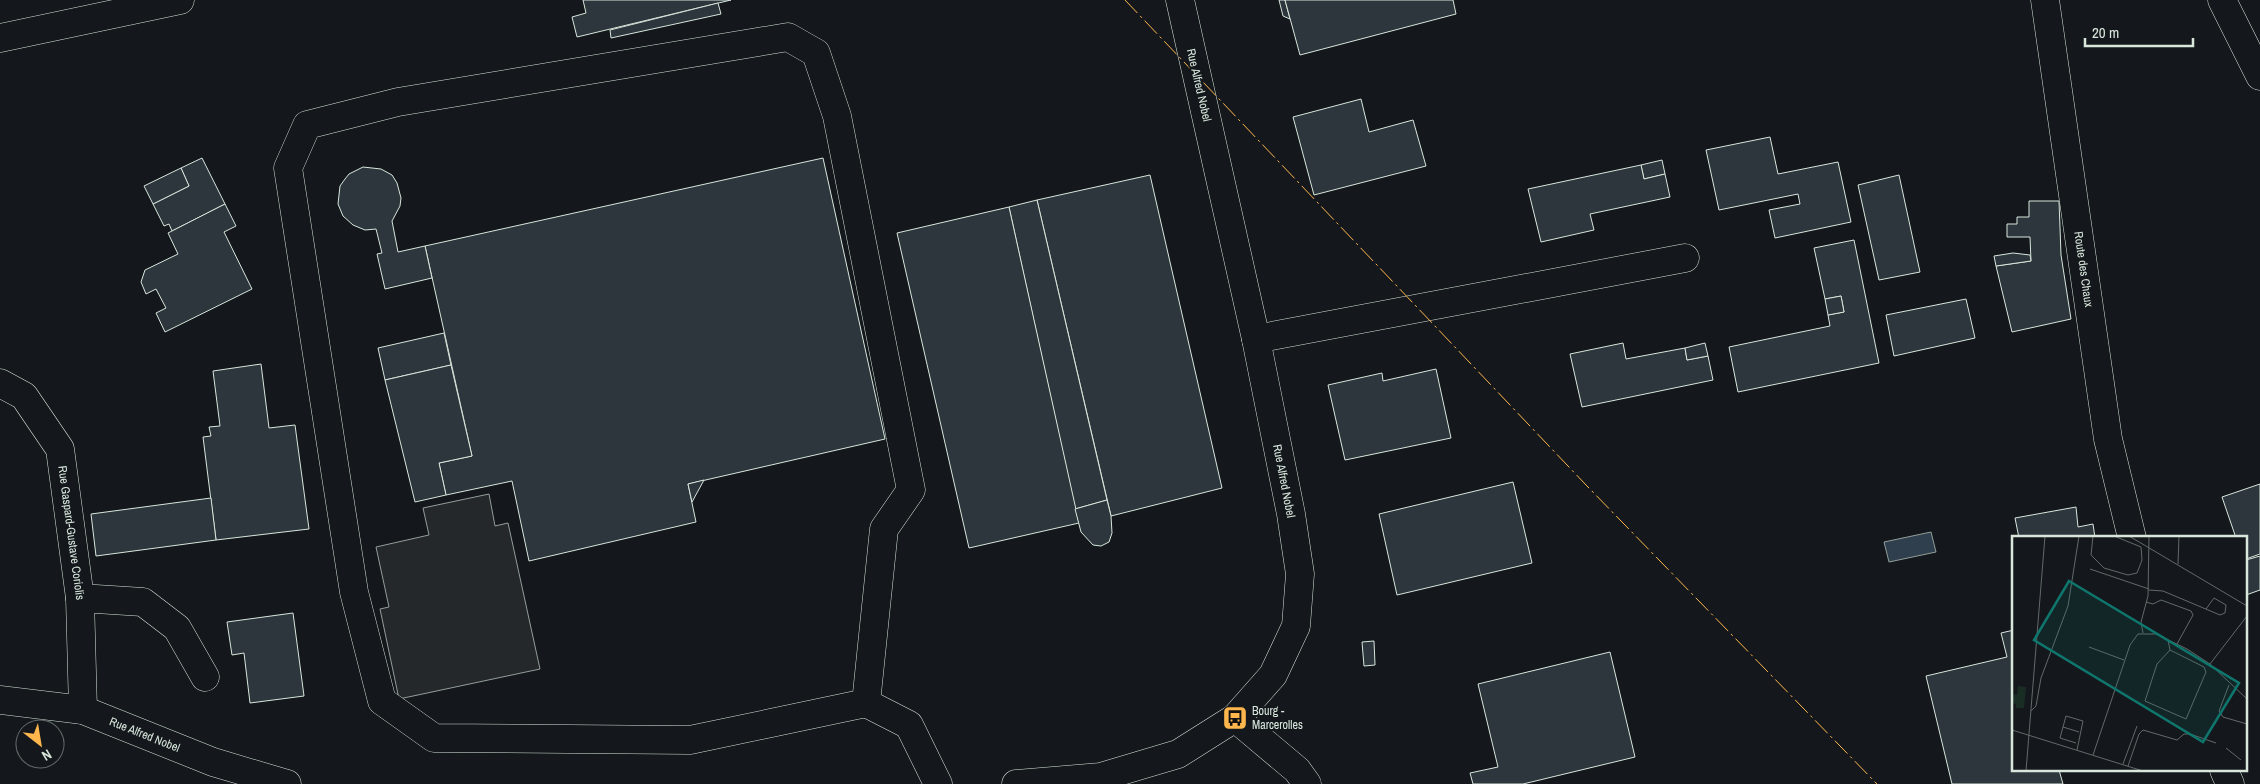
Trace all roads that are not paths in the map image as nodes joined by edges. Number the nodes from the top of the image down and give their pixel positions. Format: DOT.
graph roads {
  1 [pos="180,0"];
  2 [pos="1180,0"];
  3 [pos="2045,0"];
  4 [pos="2222,0"];
  5 [pos="0,38"];
  6 [pos="2260,76"];
  7 [pos="1684,258"];
  8 [pos="1256,339"];
  9 [pos="0,383"];
  10 [pos="2132,536"];
  11 [pos="80,598"];
  12 [pos="205,677"];
  13 [pos="0,700"];
  14 [pos="866,704"];
  15 [pos="83,710"];
  16 [pos="1235,718"];
  17 [pos="2225,772"];
  18 [pos="287,784"];
  19 [pos="938,784"];
  20 [pos="1016,784"];
  21 [pos="1307,784"];
  22 [pos="2230,784"];
  1 -- 5 [label="street"];
  2 -- 8 [label="street, Rue Alfred Nobel"];
  3 -- 10 [label="street, Route des Chaux"];
  4 -- 6 [label="street"];
  7 -- 8 [label="street"];
  8 -- 16 [label="street, Rue Alfred Nobel"];
  9 -- 11 [label="street, Rue Gaspard-Gustave Coriolis"];
  11 -- 12 [label="street"];
  11 -- 15 [label="street, Rue Gaspard-Gustave Coriolis"];
  13 -- 15 [label="street, Rue Alfred Nobel"];
  14 -- 14 [label="street"];
  14 -- 19 [label="street"];
  15 -- 18 [label="street, Rue Alfred Nobel"];
  16 -- 20 [label="street, Rue Alfred Nobel"];
  16 -- 21 [label="street"];
  17 -- 22 [label="street"];
}
